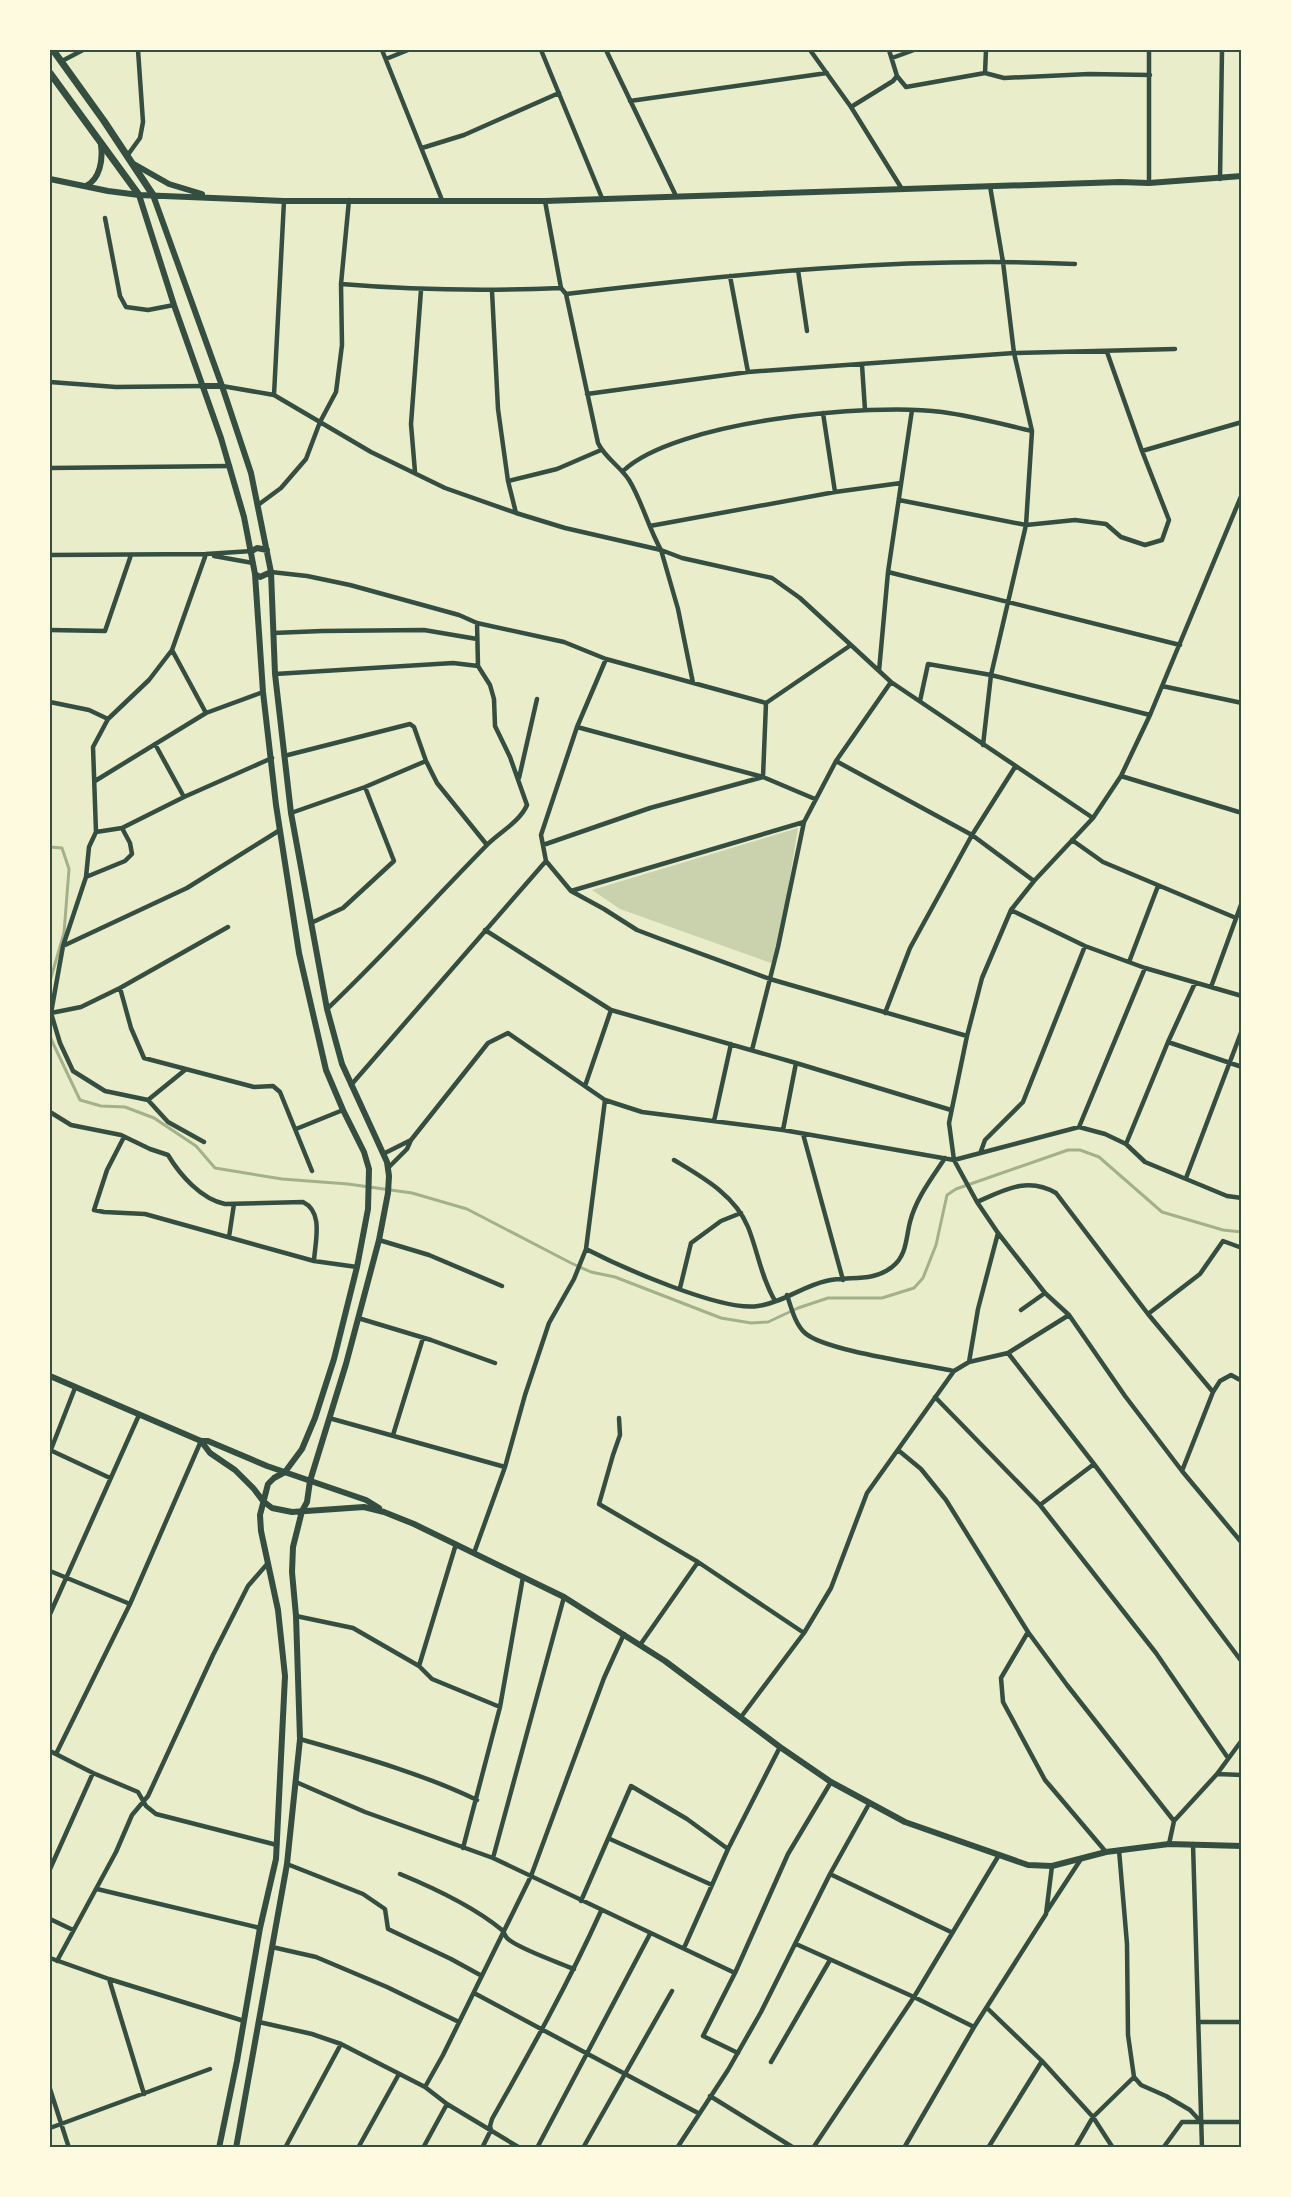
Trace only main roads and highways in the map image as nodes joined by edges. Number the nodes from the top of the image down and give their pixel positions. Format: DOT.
graph roads {
  1 [pos="53,50"];
  2 [pos="50,73"];
  3 [pos="101,145"];
  4 [pos="130,159"];
  5 [pos="1242,177"];
  6 [pos="50,179"];
  7 [pos="86,187"];
  8 [pos="139,195"];
  9 [pos="153,195"];
  10 [pos="214,197"];
  11 [pos="202,386"];
  12 [pos="222,386"];
  13 [pos="267,550"];
  14 [pos="252,551"];
  15 [pos="271,572"];
  16 [pos="255,574"];
  17 [pos="50,1377"];
  18 [pos="201,1441"];
  19 [pos="285,1472"];
  20 [pos="310,1481"];
  21 [pos="262,1501"];
  22 [pos="302,1511"];
  23 [pos="384,1512"];
  24 [pos="1242,1846"];
  25 [pos="219,2148"];
  26 [pos="236,2148"];
  1 -- 4 [label="main road"];
  2 -- 3 [label="main road"];
  3 -- 7 [label="main road"];
  3 -- 8 [label="main road"];
  4 -- 9 [label="main road"];
  4 -- 10 [label="main road"];
  5 -- 10 [label="main road"];
  6 -- 7 [label="main road"];
  7 -- 8 [label="main road"];
  8 -- 9 [label="main road"];
  8 -- 11 [label="main road"];
  9 -- 10 [label="main road"];
  9 -- 12 [label="main road"];
  11 -- 12 [label="main road"];
  11 -- 14 [label="main road"];
  12 -- 13 [label="main road"];
  13 -- 14 [label="main road"];
  13 -- 15 [label="main road"];
  14 -- 16 [label="main road"];
  15 -- 16 [label="main road"];
  15 -- 20 [label="main road"];
  16 -- 19 [label="main road"];
  17 -- 18 [label="main road"];
  18 -- 19 [label="main road"];
  18 -- 21 [label="main road"];
  19 -- 20 [label="main road"];
  19 -- 21 [label="main road"];
  20 -- 22 [label="main road"];
  20 -- 23 [label="main road"];
  21 -- 22 [label="main road"];
  21 -- 25 [label="main road"];
  22 -- 23 [label="main road"];
  22 -- 26 [label="main road"];
  23 -- 24 [label="main road"];
}
